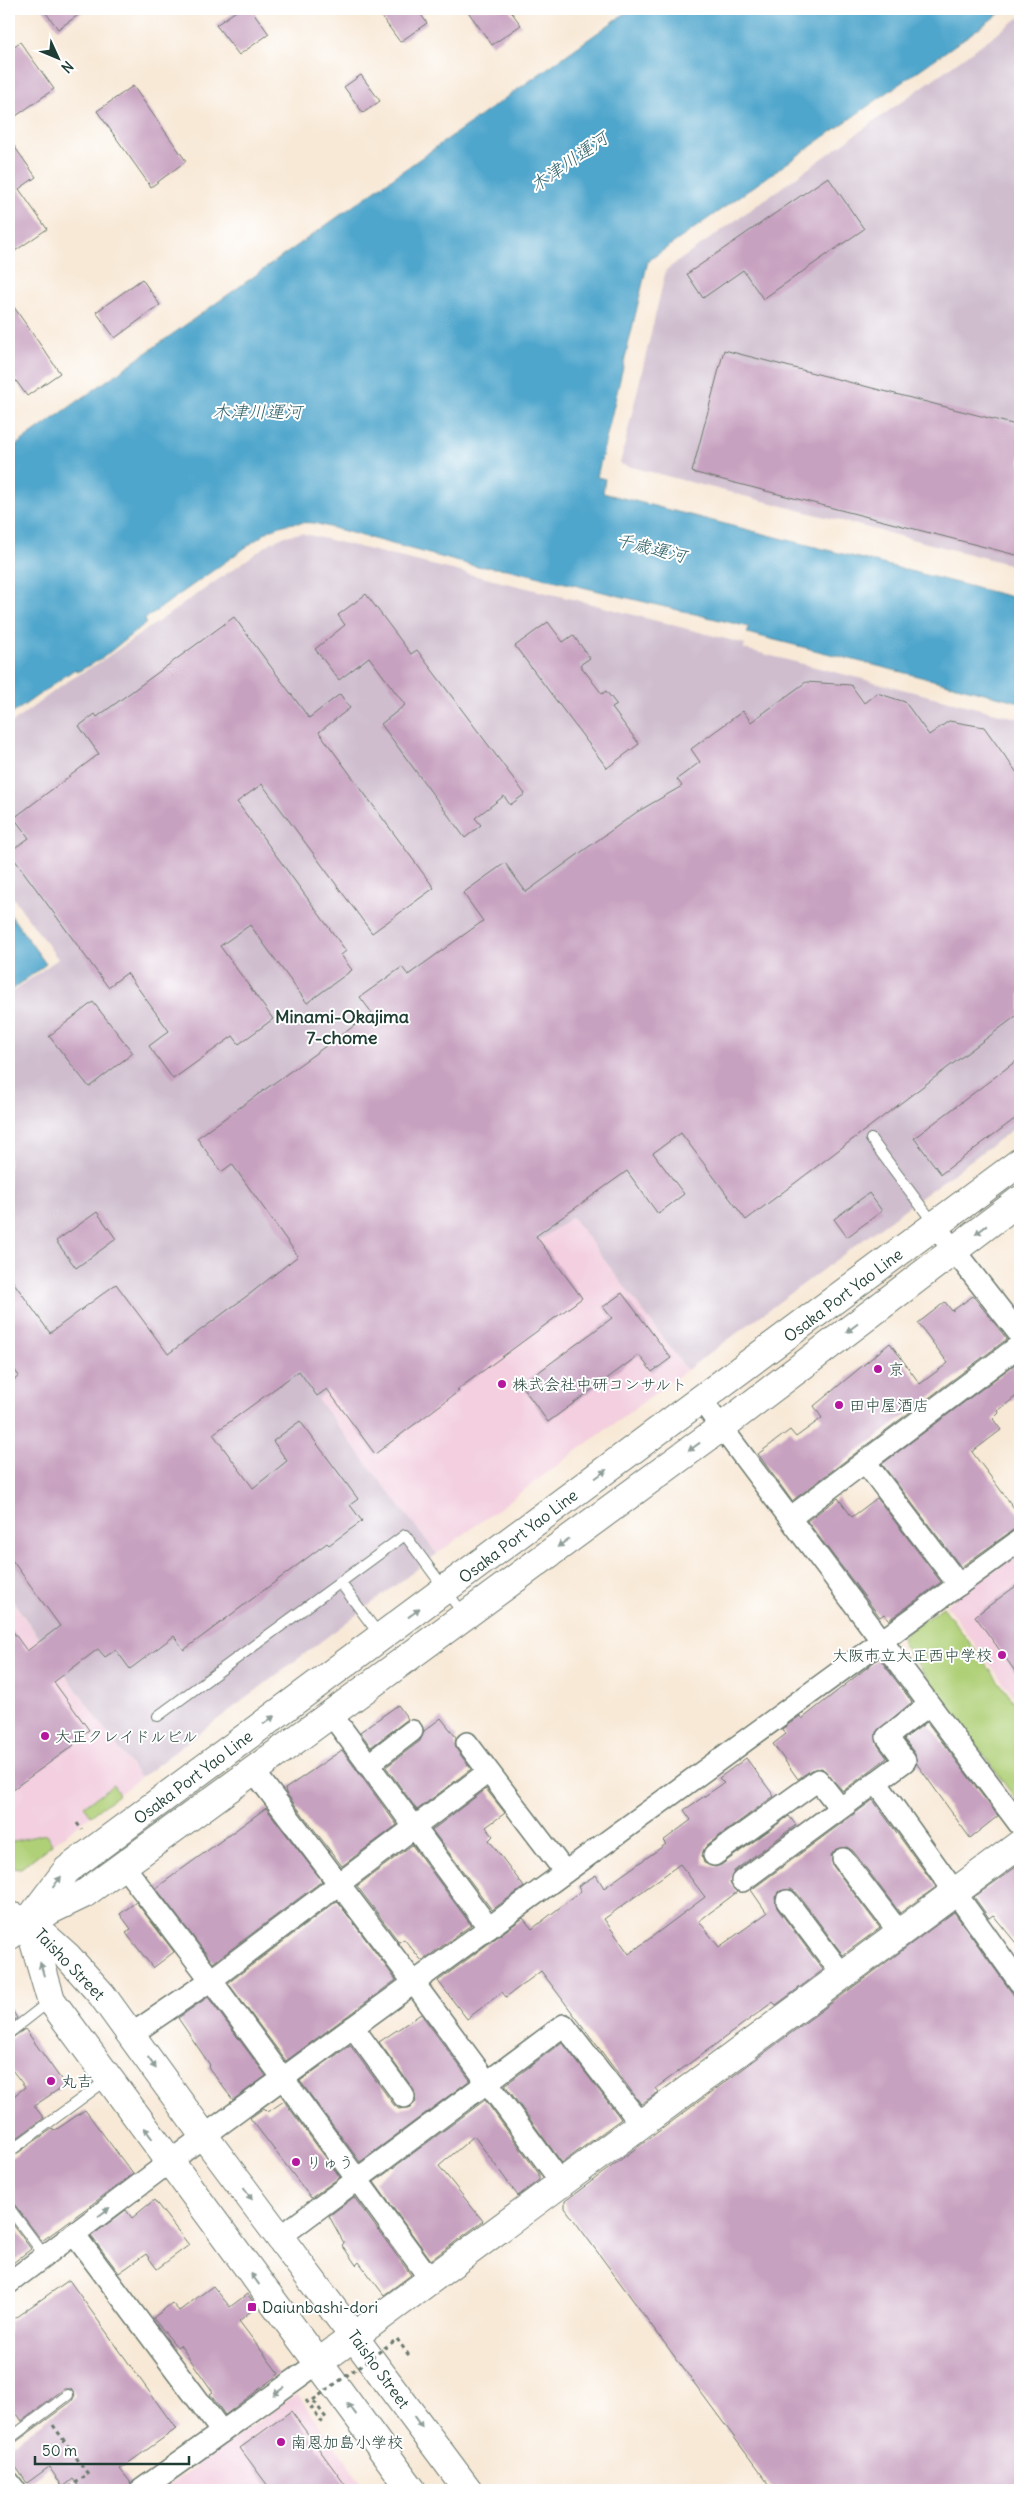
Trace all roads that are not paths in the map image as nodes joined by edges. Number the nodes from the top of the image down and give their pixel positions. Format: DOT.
graph roads {
  1 [pos="871,1139"];
  2 [pos="1020,1162"];
  3 [pos="1020,1200"];
  4 [pos="935,1226"];
  5 [pos="954,1251"];
  6 [pos="1020,1335"];
  7 [pos="1020,1345"];
  8 [pos="702,1400"];
  9 [pos="723,1426"];
  10 [pos="865,1462"];
  11 [pos="790,1518"];
  12 [pos="1020,1540"];
  13 [pos="340,1582"];
  14 [pos="959,1584"];
  15 [pos="445,1590"];
  16 [pos="465,1616"];
  17 [pos="381,1637"];
  18 [pos="881,1641"];
  19 [pos="929,1705"];
  20 [pos="331,1714"];
  21 [pos="158,1716"];
  22 [pos="412,1731"];
  23 [pos="467,1743"];
  24 [pos="368,1765"];
  25 [pos="253,1770"];
  26 [pos="488,1772"];
  27 [pos="876,1782"];
  28 [pos="840,1808"];
  29 [pos="1020,1825"];
  30 [pos="415,1828"];
  31 [pos="1020,1844"];
  32 [pos="714,1855"];
  33 [pos="844,1859"];
  34 [pos="122,1865"];
  35 [pos="565,1872"];
  36 [pos="742,1881"];
  37 [pos="340,1884"];
  38 [pos="953,1892"];
  39 [pos="788,1901"];
  40 [pos="15,1924"];
  41 [pos="488,1928"];
  42 [pos="899,1932"];
  43 [pos="842,1974"];
  44 [pos="211,1980"];
  45 [pos="414,1983"];
  46 [pos="1020,1983"];
  47 [pos="51,2000"];
  48 [pos="353,2027"];
  49 [pos="9,2032"];
  50 [pos="132,2034"];
  51 [pos="108,2079"];
  52 [pos="282,2079"];
  53 [pos="487,2081"];
  54 [pos="404,2097"];
  55 [pos="640,2123"];
  56 [pos="204,2136"];
  57 [pos="9,2152"];
  58 [pos="170,2162"];
  59 [pos="356,2178"];
  60 [pos="560,2182"];
  61 [pos="9,2208"];
  62 [pos="74,2234"];
  63 [pos="280,2237"];
  64 [pos="44,2256"];
  65 [pos="430,2279"];
  66 [pos="9,2283"];
  67 [pos="355,2336"];
  68 [pos="318,2363"];
  69 [pos="68,2395"];
  70 [pos="222,2432"];
  71 [pos="9,2439"];
  72 [pos="9,2482"];
  73 [pos="15,2490"];
  74 [pos="141,2490"];
  75 [pos="412,2490"];
  76 [pos="468,2490"];
  1 -- 4 [label="lane"];
  2 -- 4 [label="main road, Osaka Port Yao Line"];
  3 -- 5 [label="main road, Osaka Port Yao Line, one-way"];
  4 -- 5 [label="street"];
  4 -- 8 [label="main road, Osaka Port Yao Line"];
  5 -- 6 [label="street"];
  5 -- 9 [label="main road, Osaka Port Yao Line, one-way"];
  7 -- 10 [label="street"];
  8 -- 9 [label="street"];
  15 -- 8 [label="main road, Osaka Port Yao Line, one-way"];
  9 -- 11 [label="street"];
  9 -- 16 [label="main road, Osaka Port Yao Line, one-way"];
  10 -- 11 [label="street"];
  10 -- 14 [label="street"];
  11 -- 18 [label="street"];
  12 -- 14 [label="street"];
  13 -- 15 [label="lane"];
  13 -- 17 [label="lane"];
  13 -- 21 [label="lane"];
  14 -- 18 [label="street"];
  15 -- 16 [label="lane"];
  17 -- 15 [label="main road, Osaka Port Yao Line, one-way"];
  16 -- 20 [label="main road, Osaka Port Yao Line"];
  40 -- 17 [label="main road, Osaka Port Yao Line, one-way"];
  18 -- 19 [label="street"];
  18 -- 35 [label="street"];
  19 -- 27 [label="street"];
  19 -- 29 [label="street"];
  20 -- 24 [label="street"];
  20 -- 25 [label="main road, Osaka Port Yao Line"];
  22 -- 24 [label="street"];
  23 -- 26 [label="street"];
  24 -- 30 [label="street"];
  25 -- 34 [label="main road, Osaka Port Yao Line"];
  25 -- 37 [label="street"];
  26 -- 30 [label="street"];
  26 -- 35 [label="street"];
  27 -- 28 [label="street"];
  27 -- 38 [label="street"];
  28 -- 32 [label="street"];
  28 -- 36 [label="street"];
  30 -- 37 [label="street"];
  30 -- 41 [label="street"];
  31 -- 38 [label="main road"];
  33 -- 42 [label="street"];
  34 -- 40 [label="main road, Osaka Port Yao Line"];
  34 -- 44 [label="street"];
  35 -- 41 [label="street"];
  37 -- 44 [label="street"];
  37 -- 45 [label="street"];
  38 -- 42 [label="main road"];
  38 -- 46 [label="street"];
  39 -- 43 [label="street"];
  47 -- 40 [label="main road, Taisho Street, one-way"];
  40 -- 50 [label="main road, Taisho Street"];
  41 -- 45 [label="street"];
  42 -- 43 [label="main road"];
  43 -- 55 [label="main road"];
  44 -- 50 [label="street"];
  44 -- 52 [label="street"];
  45 -- 48 [label="street"];
  45 -- 53 [label="street"];
  47 -- 49 [label="lane"];
  47 -- 51 [label="main road, Taisho Street"];
  48 -- 52 [label="street"];
  48 -- 54 [label="street"];
  50 -- 56 [label="main road, Taisho Street, one-way"];
  51 -- 57 [label="lane"];
  58 -- 51 [label="main road, Taisho Street, one-way"];
  52 -- 56 [label="street"];
  52 -- 59 [label="street"];
  53 -- 55 [label="street"];
  53 -- 59 [label="street"];
  53 -- 60 [label="street"];
  55 -- 60 [label="main road"];
  56 -- 58 [label="street"];
  56 -- 63 [label="main road, Taisho Street, one-way"];
  62 -- 58 [label="street, one-way"];
  68 -- 58 [label="main road, Taisho Street, one-way"];
  59 -- 63 [label="street"];
  59 -- 65 [label="street"];
  60 -- 65 [label="main road"];
  61 -- 64 [label="lane"];
  62 -- 64 [label="street"];
  62 -- 70 [label="street"];
  63 -- 67 [label="main road, Taisho Street"];
  64 -- 66 [label="street"];
  65 -- 67 [label="main road"];
  67 -- 68 [label="main road"];
  67 -- 76 [label="main road, Taisho Street, one-way"];
  68 -- 70 [label="street, one-way"];
  75 -- 68 [label="main road, Taisho Street, one-way"];
  69 -- 71 [label="lane"];
  70 -- 74 [label="street"];
  72 -- 73 [label="street"];
}
